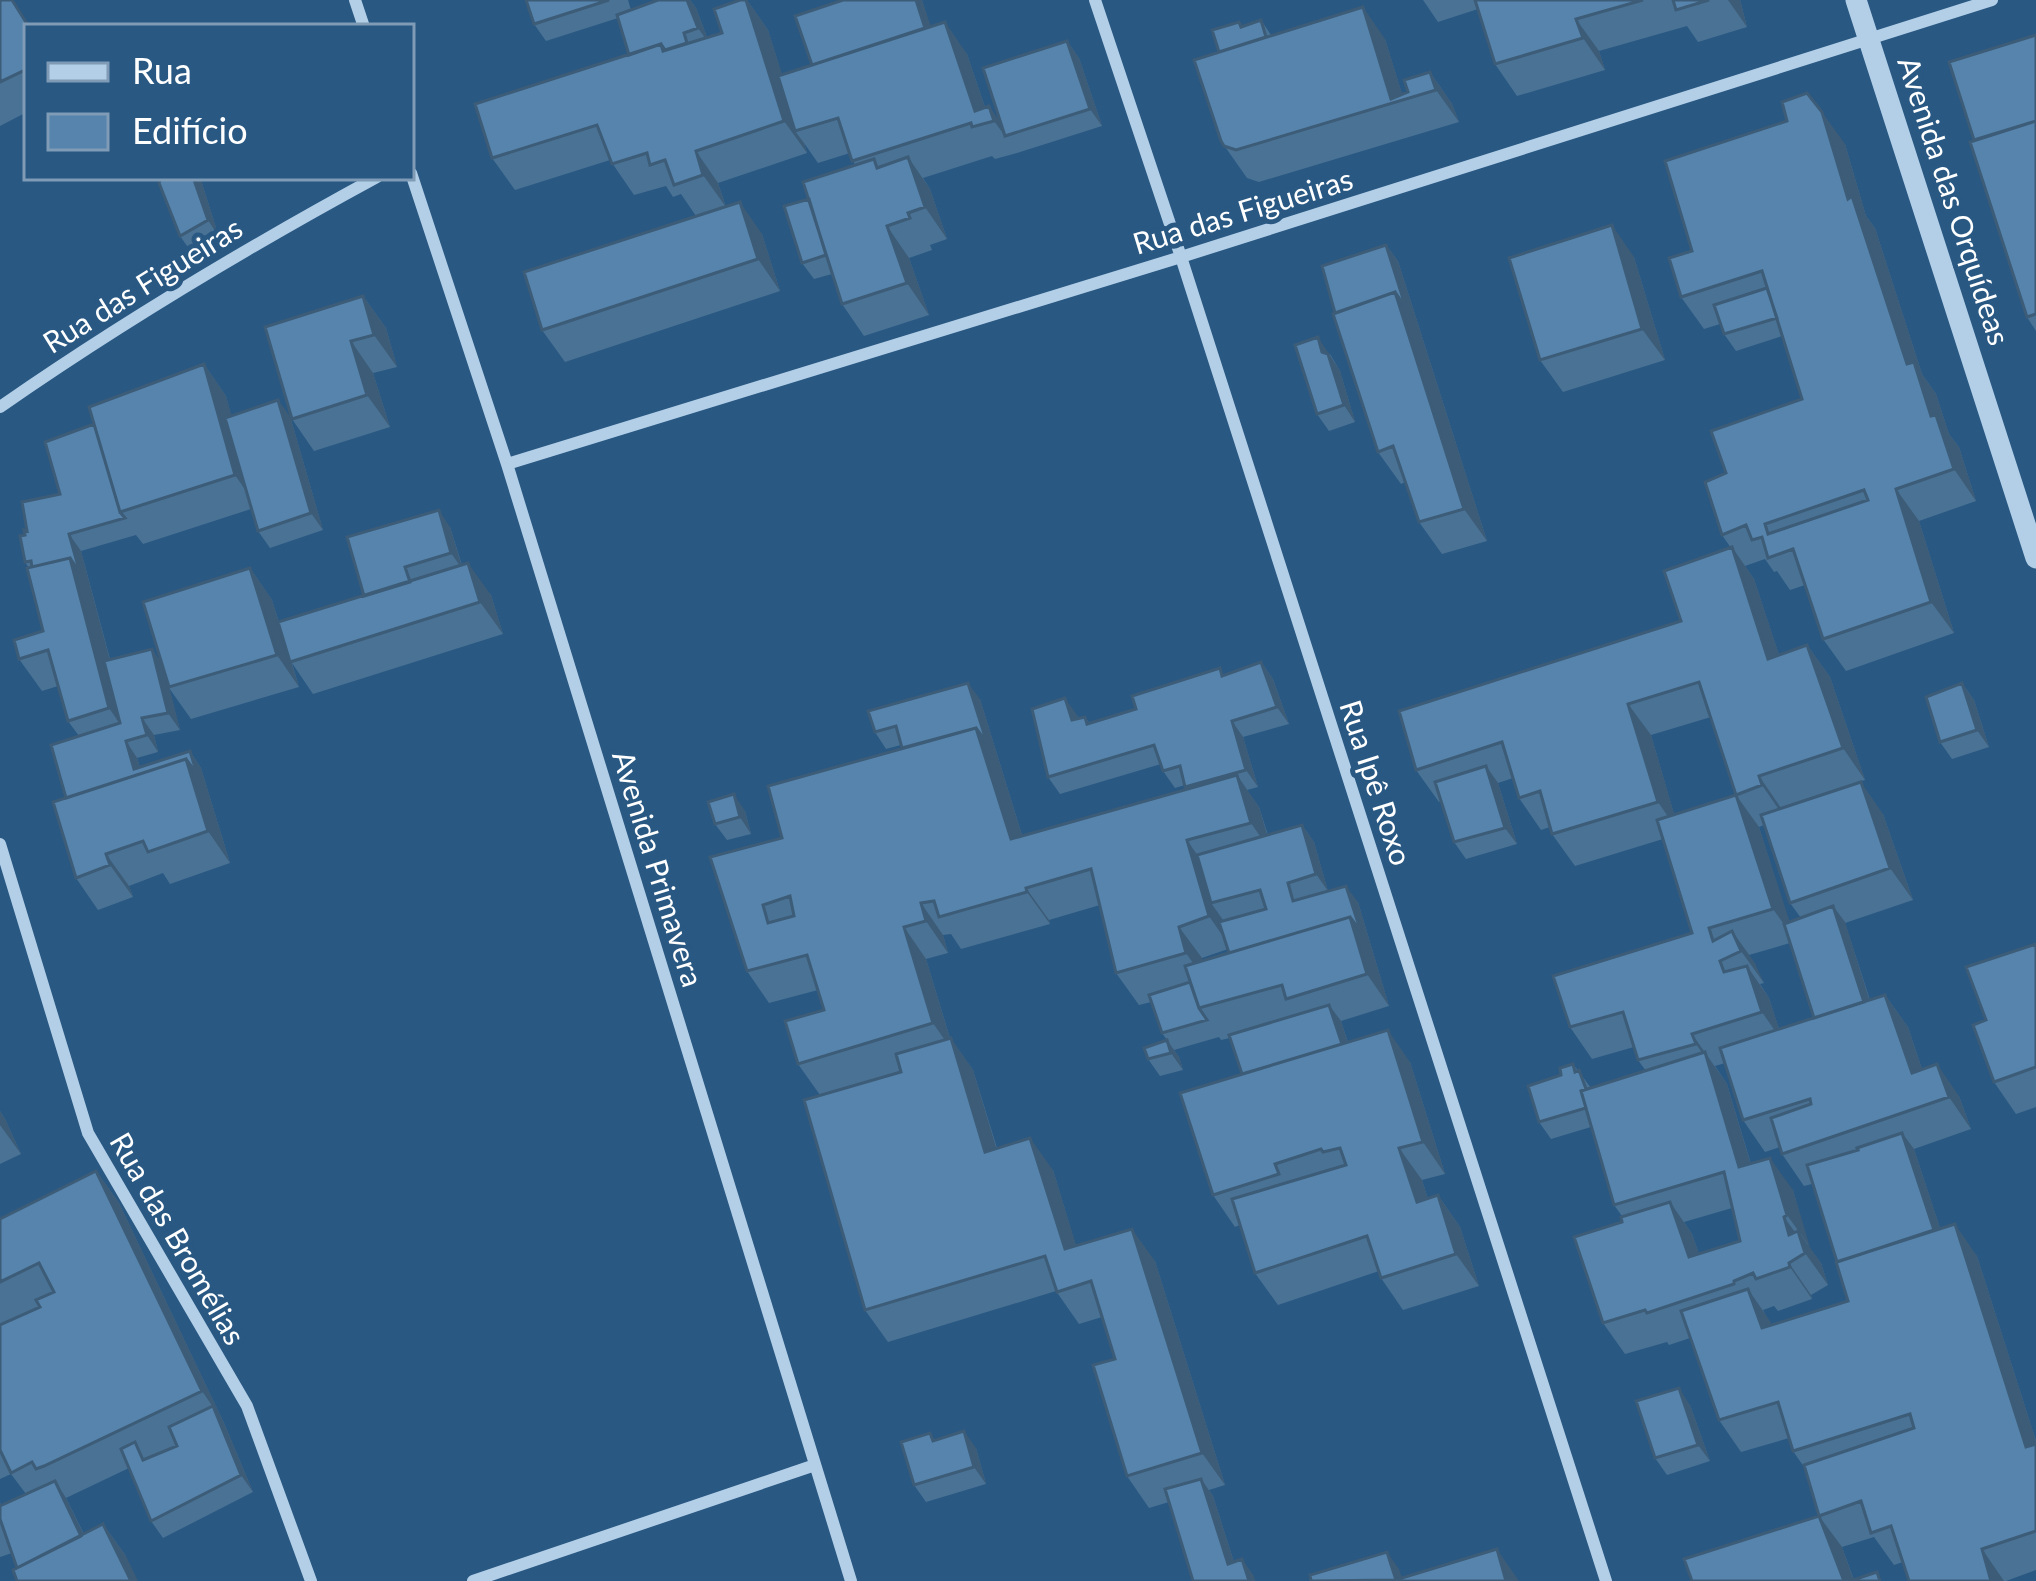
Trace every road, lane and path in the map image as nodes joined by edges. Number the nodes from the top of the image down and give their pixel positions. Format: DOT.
graph roads {
  1 [pos="1095,0"];
  2 [pos="1856,0"];
  3 [pos="1992,0"];
  4 [pos="1870,40"];
  5 [pos="371,180"];
  6 [pos="413,180"];
  7 [pos="1181,256"];
  8 [pos="0,406"];
  9 [pos="507,464"];
  10 [pos="2036,558"];
  11 [pos="0,844"];
  12 [pos="815,1465"];
  13 [pos="311,1581"];
  14 [pos="473,1581"];
  15 [pos="850,1581"];
  16 [pos="1606,1581"];
  1 -- 7 [label="street, Rua Ipê Roxo"];
  2 -- 4 [label="street, Avenida das Orquídeas"];
  3 -- 4 [label="street, Rua das Figueiras"];
  4 -- 7 [label="street, Rua das Figueiras"];
  4 -- 10 [label="street, Avenida das Orquídeas"];
  5 -- 8 [label="street, Rua das Figueiras"];
  6 -- 9 [label="street, Avenida Primavera"];
  7 -- 9 [label="street, Rua das Figueiras"];
  7 -- 16 [label="street, Rua Ipê Roxo"];
  9 -- 12 [label="street, Avenida Primavera"];
  11 -- 13 [label="street, Rua das Bromélias"];
  12 -- 14 [label="street"];
  12 -- 15 [label="street, Avenida Primavera"];
}
